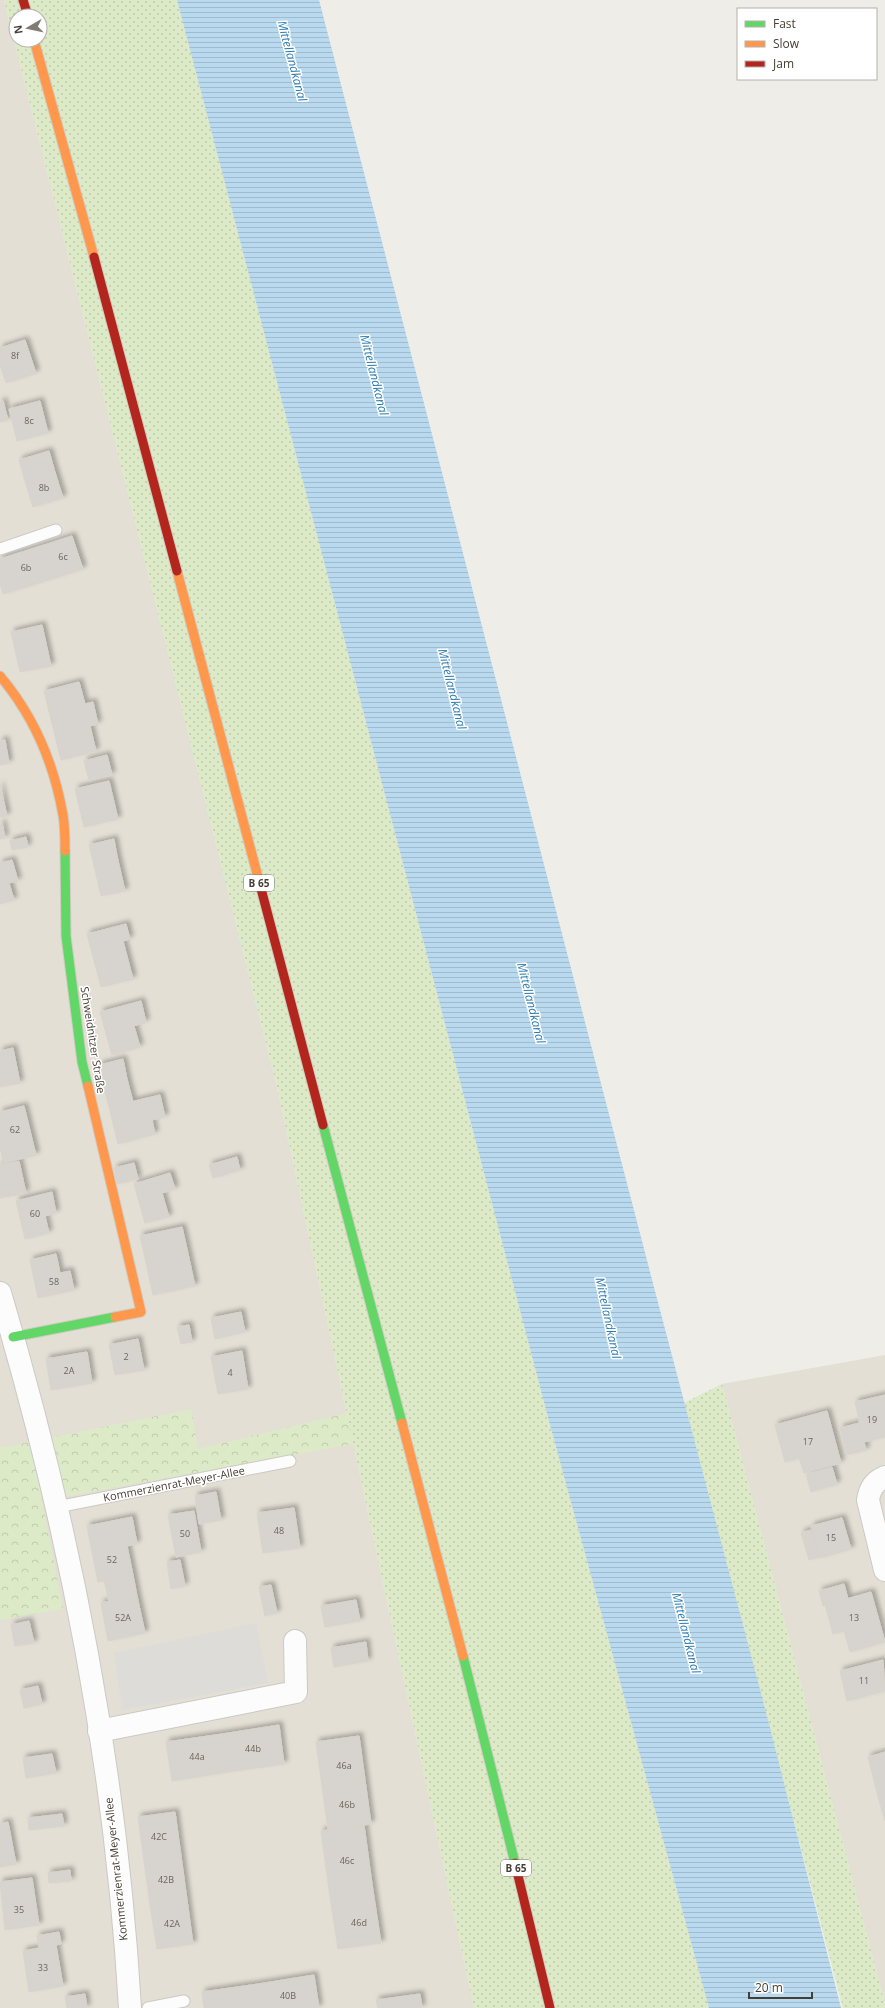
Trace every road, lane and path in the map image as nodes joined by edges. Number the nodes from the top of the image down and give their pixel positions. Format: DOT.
graph roads {
  1 [pos="36,48"];
  2 [pos="56,530"];
  3 [pos="0,549"];
  4 [pos="0,676"];
  5 [pos="0,1293"];
  6 [pos="13,1337"];
  7 [pos="290,1462"];
  8 [pos="885,1477"];
  9 [pos="57,1507"];
  10 [pos="885,1570"];
  11 [pos="295,1641"];
  12 [pos="99,1731"];
  13 [pos="184,2001"];
  14 [pos="130,2008"];
  15 [pos="148,2008"];
  16 [pos="550,2008"];
  1 -- 16 [label="main road, B 65"];
  2 -- 3 [label="lane"];
  4 -- 6 [label="main road, Schweidnitzer Straße"];
  5 -- 6 [label="street, Kommerzienrat-Meyer-Allee"];
  6 -- 9 [label="street, Kommerzienrat-Meyer-Allee"];
  7 -- 9 [label="lane, Kommerzienrat-Meyer-Allee"];
  8 -- 10 [label="street"];
  9 -- 12 [label="street, Kommerzienrat-Meyer-Allee"];
  11 -- 12 [label="street"];
  12 -- 14 [label="street, Kommerzienrat-Meyer-Allee"];
  13 -- 15 [label="lane"];
}
